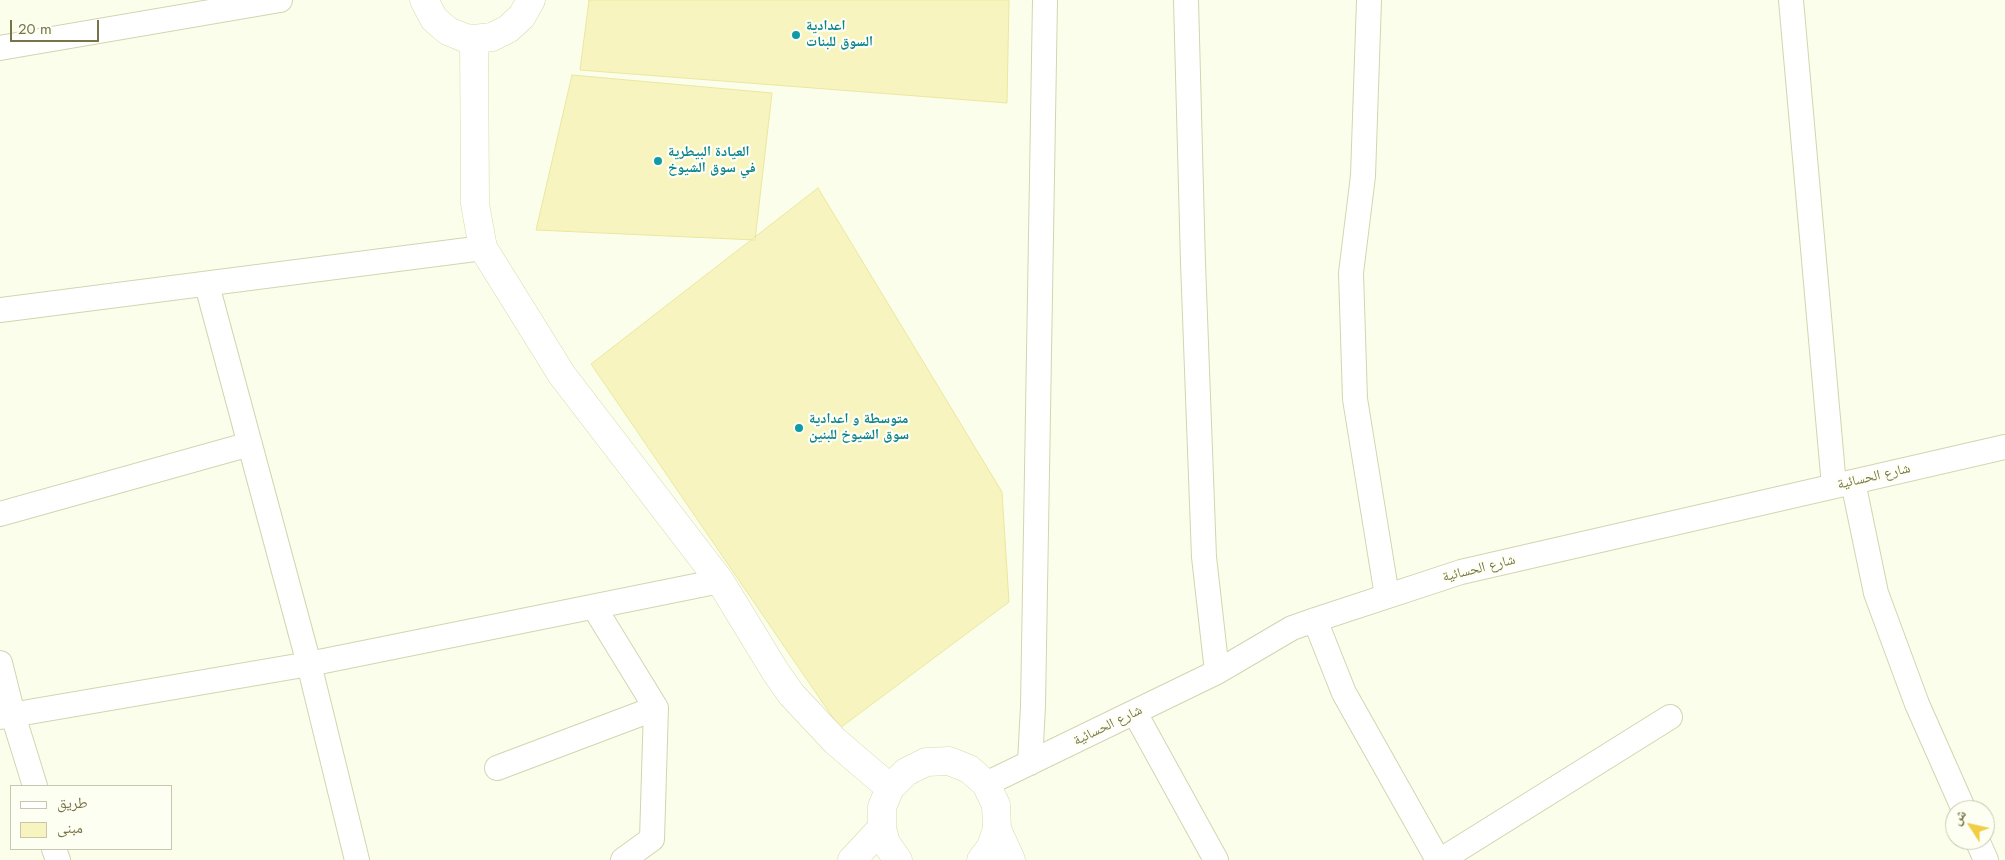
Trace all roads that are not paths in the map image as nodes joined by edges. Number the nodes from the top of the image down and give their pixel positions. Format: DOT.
graph roads {
  1 [pos="280,0"];
  2 [pos="424,0"];
  3 [pos="531,0"];
  4 [pos="1045,0"];
  5 [pos="1186,0"];
  6 [pos="1370,0"];
  7 [pos="1791,0"];
  8 [pos="474,40"];
  9 [pos="0,48"];
  10 [pos="484,248"];
  11 [pos="207,285"];
  12 [pos="0,310"];
  13 [pos="250,444"];
  14 [pos="2005,447"];
  15 [pos="1844,484"];
  16 [pos="0,514"];
  17 [pos="720,581"];
  18 [pos="1387,596"];
  19 [pos="594,607"];
  20 [pos="1316,620"];
  21 [pos="0,663"];
  22 [pos="309,664"];
  23 [pos="1217,672"];
  24 [pos="656,708"];
  25 [pos="1134,713"];
  26 [pos="6,716"];
  27 [pos="1670,716"];
  28 [pos="1030,764"];
  29 [pos="497,768"];
  30 [pos="986,784"];
  31 [pos="35,785"];
  32 [pos="890,788"];
  33 [pos="1960,800"];
  34 [pos="882,828"];
  35 [pos="997,829"];
  36 [pos="358,860"];
  37 [pos="624,860"];
  38 [pos="852,860"];
  39 [pos="898,860"];
  40 [pos="981,860"];
  41 [pos="1011,860"];
  42 [pos="1216,860"];
  43 [pos="1439,860"];
  1 -- 9 [label="street"];
  2 -- 8 [label="street"];
  3 -- 8 [label="street"];
  4 -- 28 [label="street"];
  5 -- 23 [label="street"];
  6 -- 18 [label="street"];
  7 -- 15 [label="street"];
  8 -- 10 [label="street"];
  10 -- 11 [label="street"];
  10 -- 17 [label="street"];
  11 -- 12 [label="street"];
  11 -- 13 [label="street"];
  13 -- 16 [label="street"];
  13 -- 22 [label="street"];
  14 -- 15 [label="street, شارع الحسائية"];
  15 -- 18 [label="street, شارع الحسائية"];
  15 -- 33 [label="street"];
  17 -- 19 [label="street"];
  17 -- 32 [label="street"];
  18 -- 20 [label="street, شارع الحسائية"];
  19 -- 22 [label="street"];
  19 -- 24 [label="street"];
  20 -- 23 [label="street, شارع الحسائية"];
  20 -- 43 [label="street"];
  21 -- 26 [label="street"];
  22 -- 26 [label="street"];
  22 -- 36 [label="street"];
  23 -- 25 [label="street, شارع الحسائية"];
  24 -- 29 [label="street"];
  24 -- 37 [label="street"];
  25 -- 28 [label="street, شارع الحسائية"];
  25 -- 42 [label="street"];
  26 -- 31 [label="street"];
  27 -- 43 [label="street"];
  28 -- 30 [label="street, شارع الحسائية"];
  30 -- 32 [label="street"];
  30 -- 35 [label="street"];
  32 -- 34 [label="street"];
  34 -- 38 [label="street"];
  34 -- 39 [label="street"];
  35 -- 40 [label="street"];
  35 -- 41 [label="street"];
}
